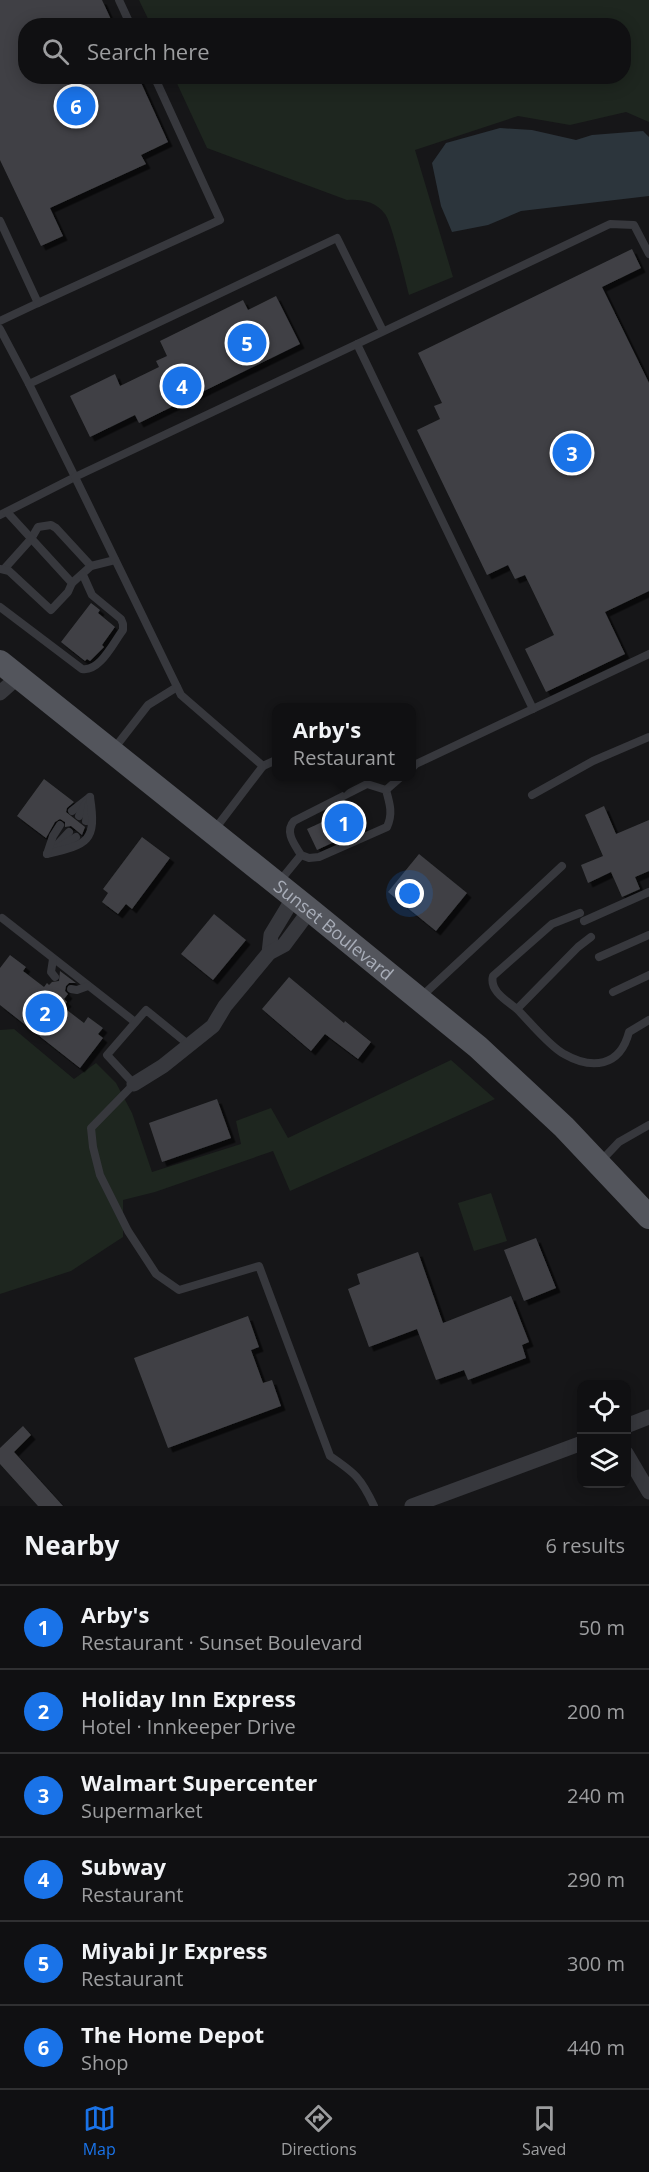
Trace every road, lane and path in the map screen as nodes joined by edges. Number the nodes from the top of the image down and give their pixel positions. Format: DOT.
graph roads {
  1 [pos="119,0"];
  2 [pos="127,18"];
  3 [pos="158,84"];
  4 [pos="0,221"];
  5 [pos="649,254"];
  6 [pos="38,303"];
  7 [pos="0,321"];
  8 [pos="0,329"];
  9 [pos="383,331"];
  10 [pos="357,344"];
  11 [pos="28,384"];
  12 [pos="75,477"];
  13 [pos="4,513"];
  14 [pos="31,539"];
  15 [pos="115,560"];
  16 [pos="91,566"];
  17 [pos="2,568"];
  18 [pos="83,575"];
  19 [pos="72,584"];
  20 [pos="0,607"];
  21 [pos="649,654"];
  22 [pos="9,670"];
  23 [pos="177,687"];
  24 [pos="0,693"];
  25 [pos="533,709"];
  26 [pos="649,737"];
  27 [pos="112,752"];
  28 [pos="272,762"];
  29 [pos="416,765"];
  30 [pos="263,766"];
  31 [pos="397,781"];
  32 [pos="386,790"];
  33 [pos="532,795"];
  34 [pos="78,815"];
  35 [pos="212,832"];
  36 [pos="47,854"];
  37 [pos="301,855"];
  38 [pos="562,866"];
  39 [pos="649,892"];
  40 [pos="293,897"];
  41 [pos="2,918"];
  42 [pos="649,936"];
  43 [pos="591,938"];
  44 [pos="599,957"];
  45 [pos="53,959"];
  46 [pos="649,975"];
  47 [pos="55,977"];
  48 [pos="88,986"];
  49 [pos="71,989"];
  50 [pos="613,992"];
  51 [pos="419,999"];
  52 [pos="517,1009"];
  53 [pos="649,1020"];
  54 [pos="135,1022"];
  55 [pos="189,1045"];
  56 [pos="134,1084"];
  57 [pos="649,1125"];
  58 [pos="599,1163"];
  59 [pos="648,1213"];
  60 [pos="649,1417"];
  61 [pos="631,1424"];
  62 [pos="577,1445"];
  63 [pos="631,1460"];
  64 [pos="649,1492"];
  65 [pos="374,1506"];
  66 [pos="412,1506"];
  1 -- 2 [label="lane"];
  3 -- 6 [label="lane"];
  4 -- 6 [label="lane"];
  5 -- 9 [label="lane"];
  6 -- 7 [label="lane"];
  8 -- 11 [label="lane"];
  9 -- 10 [label="lane"];
  9 -- 11 [label="lane"];
  10 -- 12 [label="lane"];
  10 -- 25 [label="lane"];
  11 -- 12 [label="lane"];
  12 -- 13 [label="lane"];
  12 -- 15 [label="lane"];
  13 -- 14 [label="lane"];
  14 -- 16 [label="lane"];
  14 -- 17 [label="lane"];
  14 -- 19 [label="lane"];
  15 -- 16 [label="lane"];
  15 -- 23 [label="lane"];
  16 -- 18 [label="lane"];
  17 -- 19 [label="lane"];
  18 -- 19 [label="lane"];
  18 -- 20 [label="lane"];
  21 -- 25 [label="lane"];
  22 -- 24 [label="street"];
  22 -- 27 [label="main road, Sunset Boulevard"];
  23 -- 27 [label="lane"];
  23 -- 30 [label="lane"];
  25 -- 29 [label="lane"];
  26 -- 33 [label="lane"];
  27 -- 35 [label="main road, Sunset Boulevard"];
  28 -- 30 [label="lane"];
  30 -- 35 [label="lane"];
  31 -- 32 [label="lane"];
  32 -- 37 [label="lane"];
  32 -- 37 [label="lane"];
  34 -- 36 [label="lane"];
  35 -- 40 [label="main road, Sunset Boulevard"];
  36 -- 36 [label="lane"];
  37 -- 40 [label="lane"];
  38 -- 51 [label="lane"];
  39 -- 52 [label="lane"];
  40 -- 51 [label="main road, Sunset Boulevard"];
  40 -- 55 [label="street"];
  41 -- 45 [label="lane"];
  42 -- 44 [label="lane"];
  43 -- 52 [label="lane"];
  45 -- 47 [label="lane"];
  45 -- 48 [label="lane"];
  46 -- 50 [label="lane"];
  48 -- 49 [label="lane"];
  48 -- 54 [label="lane"];
  51 -- 58 [label="main road, Sunset Boulevard"];
  52 -- 53 [label="lane"];
  54 -- 55 [label="lane"];
  54 -- 56 [label="lane"];
  55 -- 56 [label="street"];
  56 -- 65 [label="lane"];
  57 -- 58 [label="lane"];
  58 -- 59 [label="main road, Sunset Boulevard"];
  60 -- 61 [label="street"];
  62 -- 66 [label="street"];
  63 -- 64 [label="street"];
}
